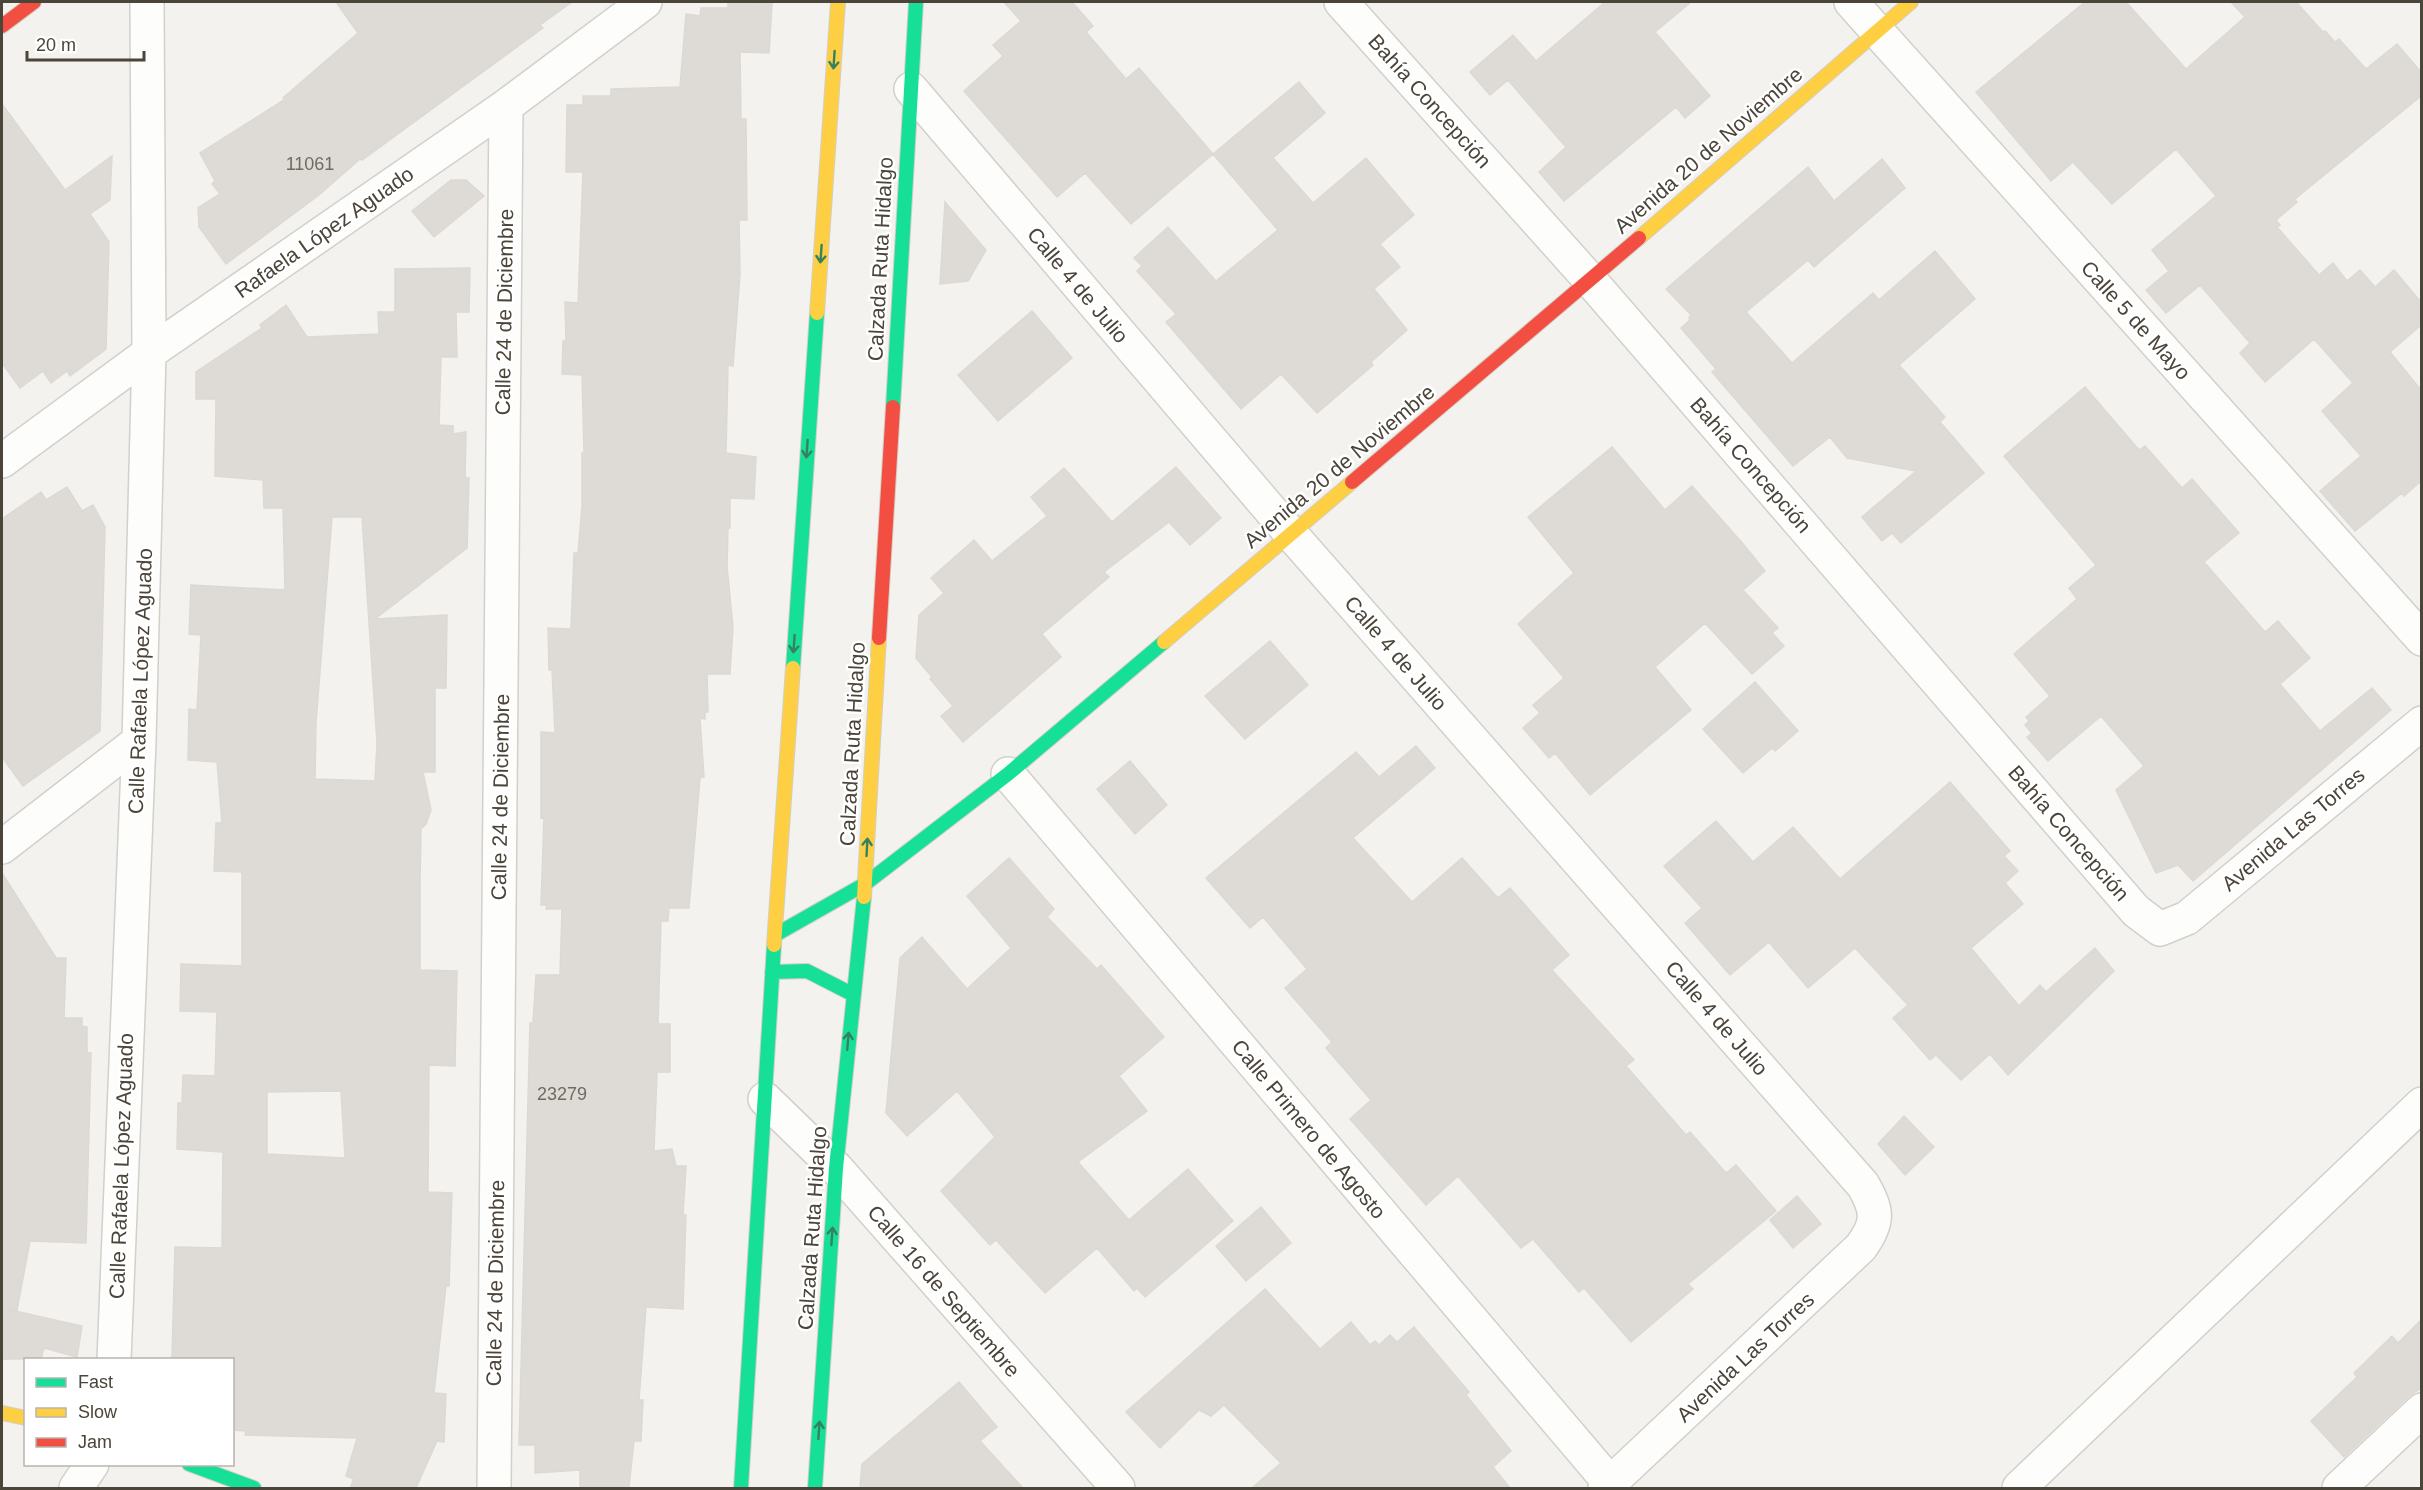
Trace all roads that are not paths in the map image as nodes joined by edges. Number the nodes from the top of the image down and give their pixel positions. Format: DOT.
graph roads {
  1 [pos="34,2"];
  2 [pos="147,2"];
  3 [pos="645,2"];
  4 [pos="838,2"];
  5 [pos="916,2"];
  6 [pos="1341,2"];
  7 [pos="1851,2"];
  8 [pos="1911,2"];
  9 [pos="2,26"];
  10 [pos="1877,31"];
  11 [pos="910,89"];
  12 [pos="506,106"];
  13 [pos="1590,280"];
  14 [pos="148,353"];
  15 [pos="2,461"];
  16 [pos="1291,534"];
  17 [pos="2421,639"];
  18 [pos="2421,723"];
  19 [pos="139,741"];
  20 [pos="1008,774"];
  21 [pos="2,847"];
  22 [pos="865,884"];
  23 [pos="2160,929"];
  24 [pos="775,935"];
  25 [pos="772,972"];
  26 [pos="852,994"];
  27 [pos="765,1099"];
  28 [pos="2421,1104"];
  29 [pos="836,1168"];
  30 [pos="1875,1219"];
  31 [pos="114,1358"];
  32 [pos="2421,1410"];
  33 [pos="2,1413"];
  34 [pos="24,1418"];
  35 [pos="91,1466"];
  36 [pos="194,1466"];
  37 [pos="1608,1486"];
  38 [pos="76,1488"];
  39 [pos="254,1488"];
  40 [pos="494,1488"];
  41 [pos="741,1488"];
  42 [pos="815,1488"];
  43 [pos="1118,1488"];
  44 [pos="2019,1488"];
  45 [pos="2339,1488"];
  1 -- 9 [label="main road"];
  2 -- 14 [label="street, Calle Rafaela López Aguado"];
  3 -- 12 [label="street, Rafaela López Aguado"];
  4 -- 24 [label="main road, one-way"];
  5 -- 11 [label="main road, Calzada Ruta Hidalgo"];
  6 -- 13 [label="street, Bahía Concepción"];
  7 -- 10 [label="street, Calle 5 de Mayo"];
  8 -- 10 [label="main road, Avenida 20 de Noviembre"];
  10 -- 13 [label="main road, Avenida 20 de Noviembre"];
  10 -- 17 [label="street, Calle 5 de Mayo"];
  11 -- 16 [label="street, Calle 4 de Julio"];
  22 -- 11 [label="main road, Calzada Ruta Hidalgo, one-way"];
  12 -- 14 [label="street, Rafaela López Aguado"];
  12 -- 40 [label="street, Calle 24 de Diciembre"];
  13 -- 16 [label="main road, Avenida 20 de Noviembre"];
  13 -- 23 [label="street, Bahía Concepción"];
  14 -- 15 [label="street, Rafaela López Aguado"];
  14 -- 19 [label="street, Calle Rafaela López Aguado"];
  16 -- 20 [label="main road, Avenida 20 de Noviembre"];
  16 -- 30 [label="street, Calle 4 de Julio"];
  18 -- 23 [label="street, Avenida Las Torres"];
  19 -- 21 [label="street"];
  19 -- 31 [label="street, Calle Rafaela López Aguado"];
  20 -- 22 [label="main road, Avenida 20 de Noviembre"];
  20 -- 37 [label="street, Calle Primero de Agosto"];
  22 -- 24 [label="main road, Avenida 20 de Noviembre"];
  22 -- 26 [label="main road, Calzada Ruta Hidalgo"];
  24 -- 25 [label="main road"];
  25 -- 26 [label="main road"];
  25 -- 27 [label="main road"];
  29 -- 26 [label="main road, Calzada Ruta Hidalgo, one-way"];
  27 -- 29 [label="street, Calle 16 de Septiembre"];
  27 -- 41 [label="main road"];
  28 -- 44 [label="street"];
  42 -- 29 [label="main road, Calzada Ruta Hidalgo, one-way"];
  29 -- 43 [label="street, Calle 16 de Septiembre"];
  30 -- 37 [label="street, Avenida Las Torres"];
  32 -- 45 [label="street"];
  33 -- 34 [label="main road"];
  35 -- 38 [label="street"];
  36 -- 39 [label="main road"];
}
